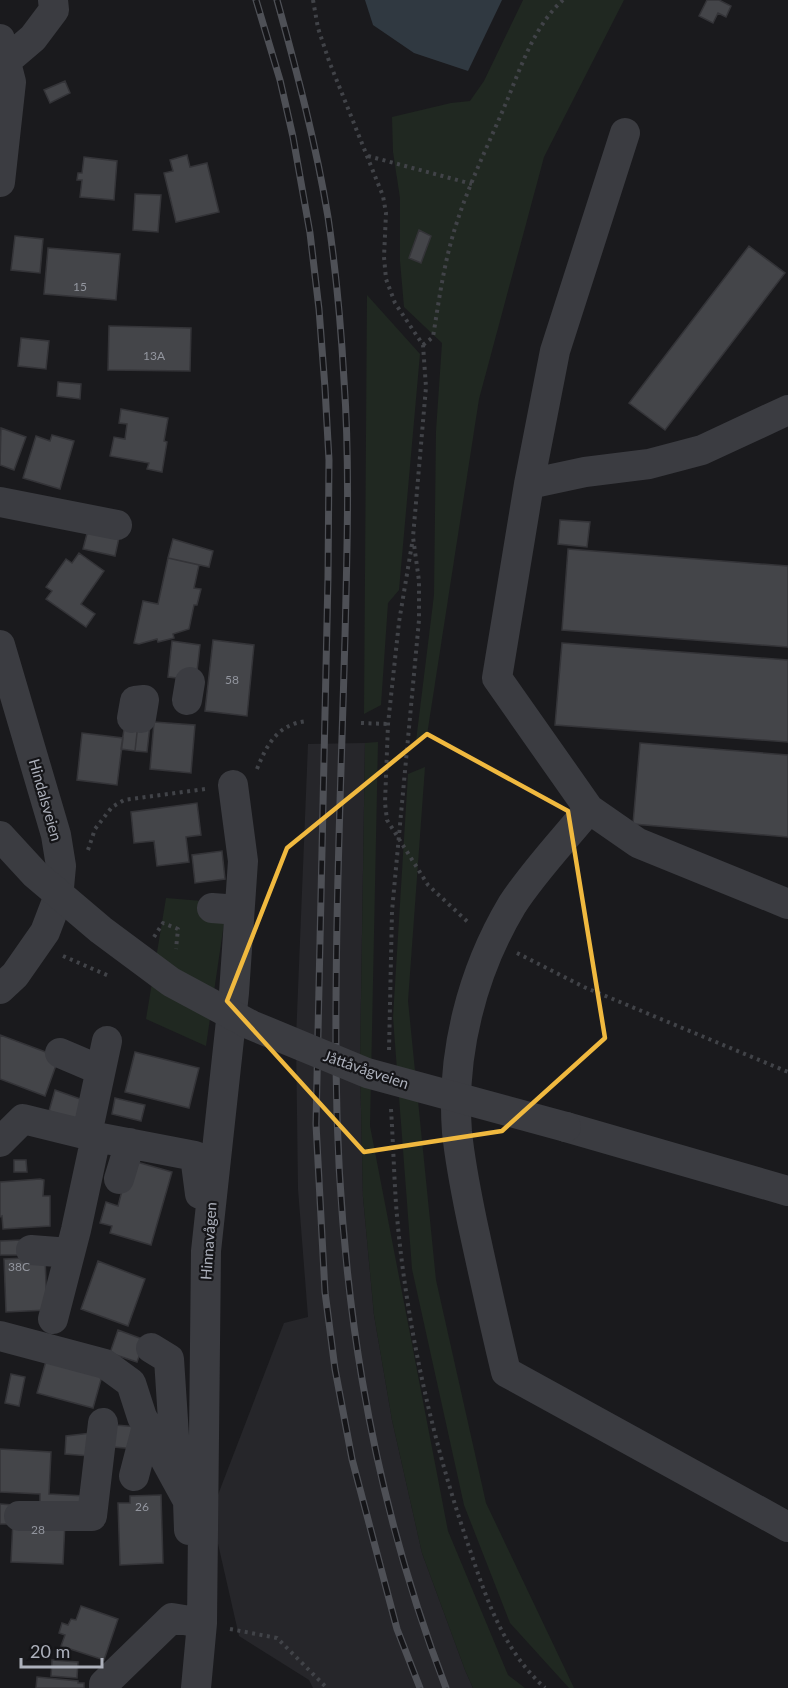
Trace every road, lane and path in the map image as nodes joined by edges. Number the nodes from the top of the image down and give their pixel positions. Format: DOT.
graph roads {
  1 [pos="53,0"];
  2 [pos="313,0"];
  3 [pos="563,0"];
  4 [pos="3,50"];
  5 [pos="625,133"];
  6 [pos="367,156"];
  7 [pos="0,182"];
  8 [pos="472,184"];
  9 [pos="423,345"];
  10 [pos="788,410"];
  11 [pos="529,484"];
  12 [pos="5,489"];
  13 [pos="117,525"];
  14 [pos="413,537"];
  15 [pos="0,645"];
  16 [pos="307,721"];
  17 [pos="361,723"];
  18 [pos="388,724"];
  19 [pos="235,796"];
  20 [pos="124,800"];
  21 [pos="589,809"];
  22 [pos="0,836"];
  23 [pos="398,837"];
  24 [pos="788,904"];
  25 [pos="494,940"];
  26 [pos="34,947"];
  27 [pos="0,965"];
  28 [pos="109,976"];
  29 [pos="0,989"];
  30 [pos="107,1041"];
  31 [pos="60,1053"];
  32 [pos="389,1053"];
  33 [pos="110,1071"];
  34 [pos="788,1072"];
  35 [pos="391,1103"];
  36 [pos="95,1136"];
  37 [pos="0,1143"];
  38 [pos="130,1143"];
  39 [pos="119,1179"];
  40 [pos="788,1191"];
  41 [pos="73,1242"];
  42 [pos="31,1250"];
  43 [pos="206,1251"];
  44 [pos="53,1318"];
  45 [pos="0,1336"];
  46 [pos="151,1348"];
  47 [pos="105,1406"];
  48 [pos="144,1419"];
  49 [pos="134,1476"];
  50 [pos="174,1477"];
  51 [pos="19,1516"];
  52 [pos="788,1527"];
  53 [pos="202,1623"];
  54 [pos="104,1688"];
  55 [pos="196,1688"];
  56 [pos="327,1688"];
  57 [pos="545,1688"];
  1 -- 4 [label="street"];
  2 -- 6 [label="path"];
  3 -- 8 [label="path"];
  4 -- 7 [label="street"];
  5 -- 11 [label="street"];
  6 -- 8 [label="path"];
  6 -- 9 [label="path"];
  8 -- 9 [label="path"];
  9 -- 14 [label="path"];
  10 -- 11 [label="street"];
  11 -- 21 [label="street"];
  12 -- 13 [label="street"];
  14 -- 18 [label="path"];
  14 -- 23 [label="path"];
  15 -- 26 [label="street, Hindalsveien"];
  16 -- 19 [label="path"];
  17 -- 18 [label="path"];
  18 -- 23 [label="path"];
  19 -- 20 [label="path"];
  19 -- 43 [label="street, Hinnavågen"];
  21 -- 24 [label="street"];
  21 -- 25 [label="street"];
  22 -- 40 [label="street, Jåttåvågveien, bridge"];
  23 -- 25 [label="path"];
  23 -- 32 [label="path"];
  25 -- 34 [label="path"];
  25 -- 52 [label="street"];
  26 -- 27 [label="street"];
  26 -- 28 [label="path"];
  26 -- 29 [label="street, Hindalsveien"];
  30 -- 33 [label="street"];
  31 -- 33 [label="street"];
  33 -- 36 [label="street"];
  35 -- 57 [label="path"];
  36 -- 37 [label="street"];
  36 -- 38 [label="street"];
  36 -- 41 [label="street"];
  38 -- 39 [label="street"];
  38 -- 43 [label="street"];
  41 -- 42 [label="street"];
  41 -- 44 [label="street"];
  43 -- 53 [label="street, Hinnavågen"];
  45 -- 47 [label="street"];
  46 -- 50 [label="street"];
  47 -- 48 [label="street"];
  47 -- 48 [label="street"];
  47 -- 51 [label="street"];
  48 -- 49 [label="street"];
  48 -- 50 [label="street"];
  50 -- 53 [label="street"];
  53 -- 54 [label="street"];
  53 -- 55 [label="street, Hinnavågen"];
  53 -- 56 [label="path"];
}
